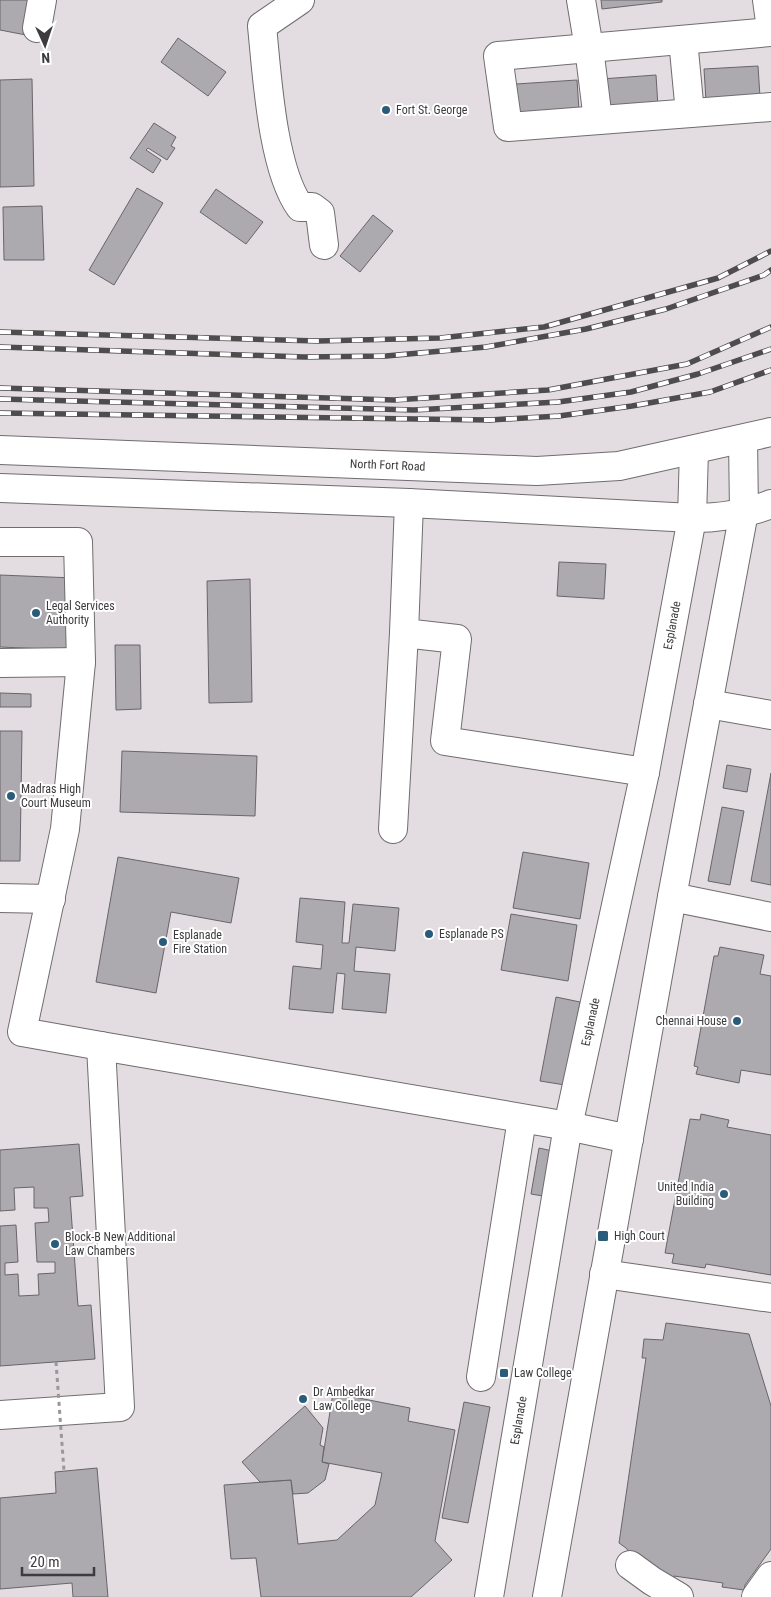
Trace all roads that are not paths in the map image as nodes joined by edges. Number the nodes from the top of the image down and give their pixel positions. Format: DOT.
graph roads {
  1 [pos="42,0"];
  2 [pos="263,0"];
  3 [pos="295,0"];
  4 [pos="300,0"];
  5 [pos="581,0"];
  6 [pos="767,0"];
  7 [pos="37,28"];
  8 [pos="771,30"];
  9 [pos="683,40"];
  10 [pos="589,48"];
  11 [pos="771,107"];
  12 [pos="690,113"];
  13 [pos="598,120"];
  14 [pos="324,245"];
  15 [pos="771,432"];
  16 [pos="743,438"];
  17 [pos="0,450"];
  18 [pos="694,450"];
  19 [pos="0,488"];
  20 [pos="409,502"];
  21 [pos="771,504"];
  22 [pos="744,512"];
  23 [pos="692,518"];
  24 [pos="0,542"];
  25 [pos="404,633"];
  26 [pos="81,662"];
  27 [pos="0,663"];
  28 [pos="708,704"];
  29 [pos="771,715"];
  30 [pos="646,772"];
  31 [pos="393,828"];
  32 [pos="672,896"];
  33 [pos="0,898"];
  34 [pos="51,899"];
  35 [pos="771,917"];
  36 [pos="11,1032"];
  37 [pos="101,1046"];
  38 [pos="522,1118"];
  39 [pos="568,1126"];
  40 [pos="628,1139"];
  41 [pos="604,1274"];
  42 [pos="771,1298"];
  43 [pos="481,1377"];
  44 [pos="0,1415"];
  45 [pos="630,1565"];
  46 [pos="771,1576"];
  47 [pos="489,1597"];
  48 [pos="547,1597"];
  49 [pos="679,1597"];
  50 [pos="756,1597"];
  1 -- 7 [label="main road"];
  2 -- 3 [label="main road"];
  4 -- 14 [label="main road"];
  5 -- 10 [label="main road"];
  6 -- 8 [label="main road"];
  8 -- 9 [label="main road"];
  9 -- 10 [label="main road"];
  9 -- 12 [label="main road"];
  10 -- 13 [label="main road"];
  10 -- 13 [label="main road"];
  11 -- 12 [label="main road"];
  12 -- 13 [label="main road"];
  15 -- 16 [label="main road, North Fort Road"];
  16 -- 18 [label="main road, North Fort Road"];
  16 -- 22 [label="main road"];
  17 -- 18 [label="main road, North Fort Road"];
  18 -- 23 [label="main road, Esplanade"];
  19 -- 20 [label="main road"];
  20 -- 23 [label="main road"];
  20 -- 25 [label="main road"];
  21 -- 22 [label="main road"];
  22 -- 23 [label="main road"];
  22 -- 28 [label="main road"];
  23 -- 30 [label="main road, Esplanade"];
  24 -- 26 [label="main road"];
  25 -- 30 [label="main road"];
  25 -- 31 [label="main road"];
  26 -- 27 [label="main road"];
  26 -- 34 [label="main road"];
  28 -- 29 [label="main road"];
  28 -- 32 [label="main road"];
  30 -- 39 [label="main road, Esplanade"];
  32 -- 35 [label="main road"];
  32 -- 40 [label="main road"];
  33 -- 34 [label="main road"];
  34 -- 36 [label="main road"];
  36 -- 37 [label="main road"];
  37 -- 38 [label="main road"];
  37 -- 44 [label="main road"];
  38 -- 39 [label="main road"];
  38 -- 43 [label="main road"];
  39 -- 40 [label="main road"];
  39 -- 47 [label="main road, Esplanade"];
  40 -- 41 [label="main road"];
  41 -- 42 [label="main road"];
  41 -- 48 [label="main road"];
  45 -- 49 [label="main road"];
  46 -- 50 [label="main road"];
}
